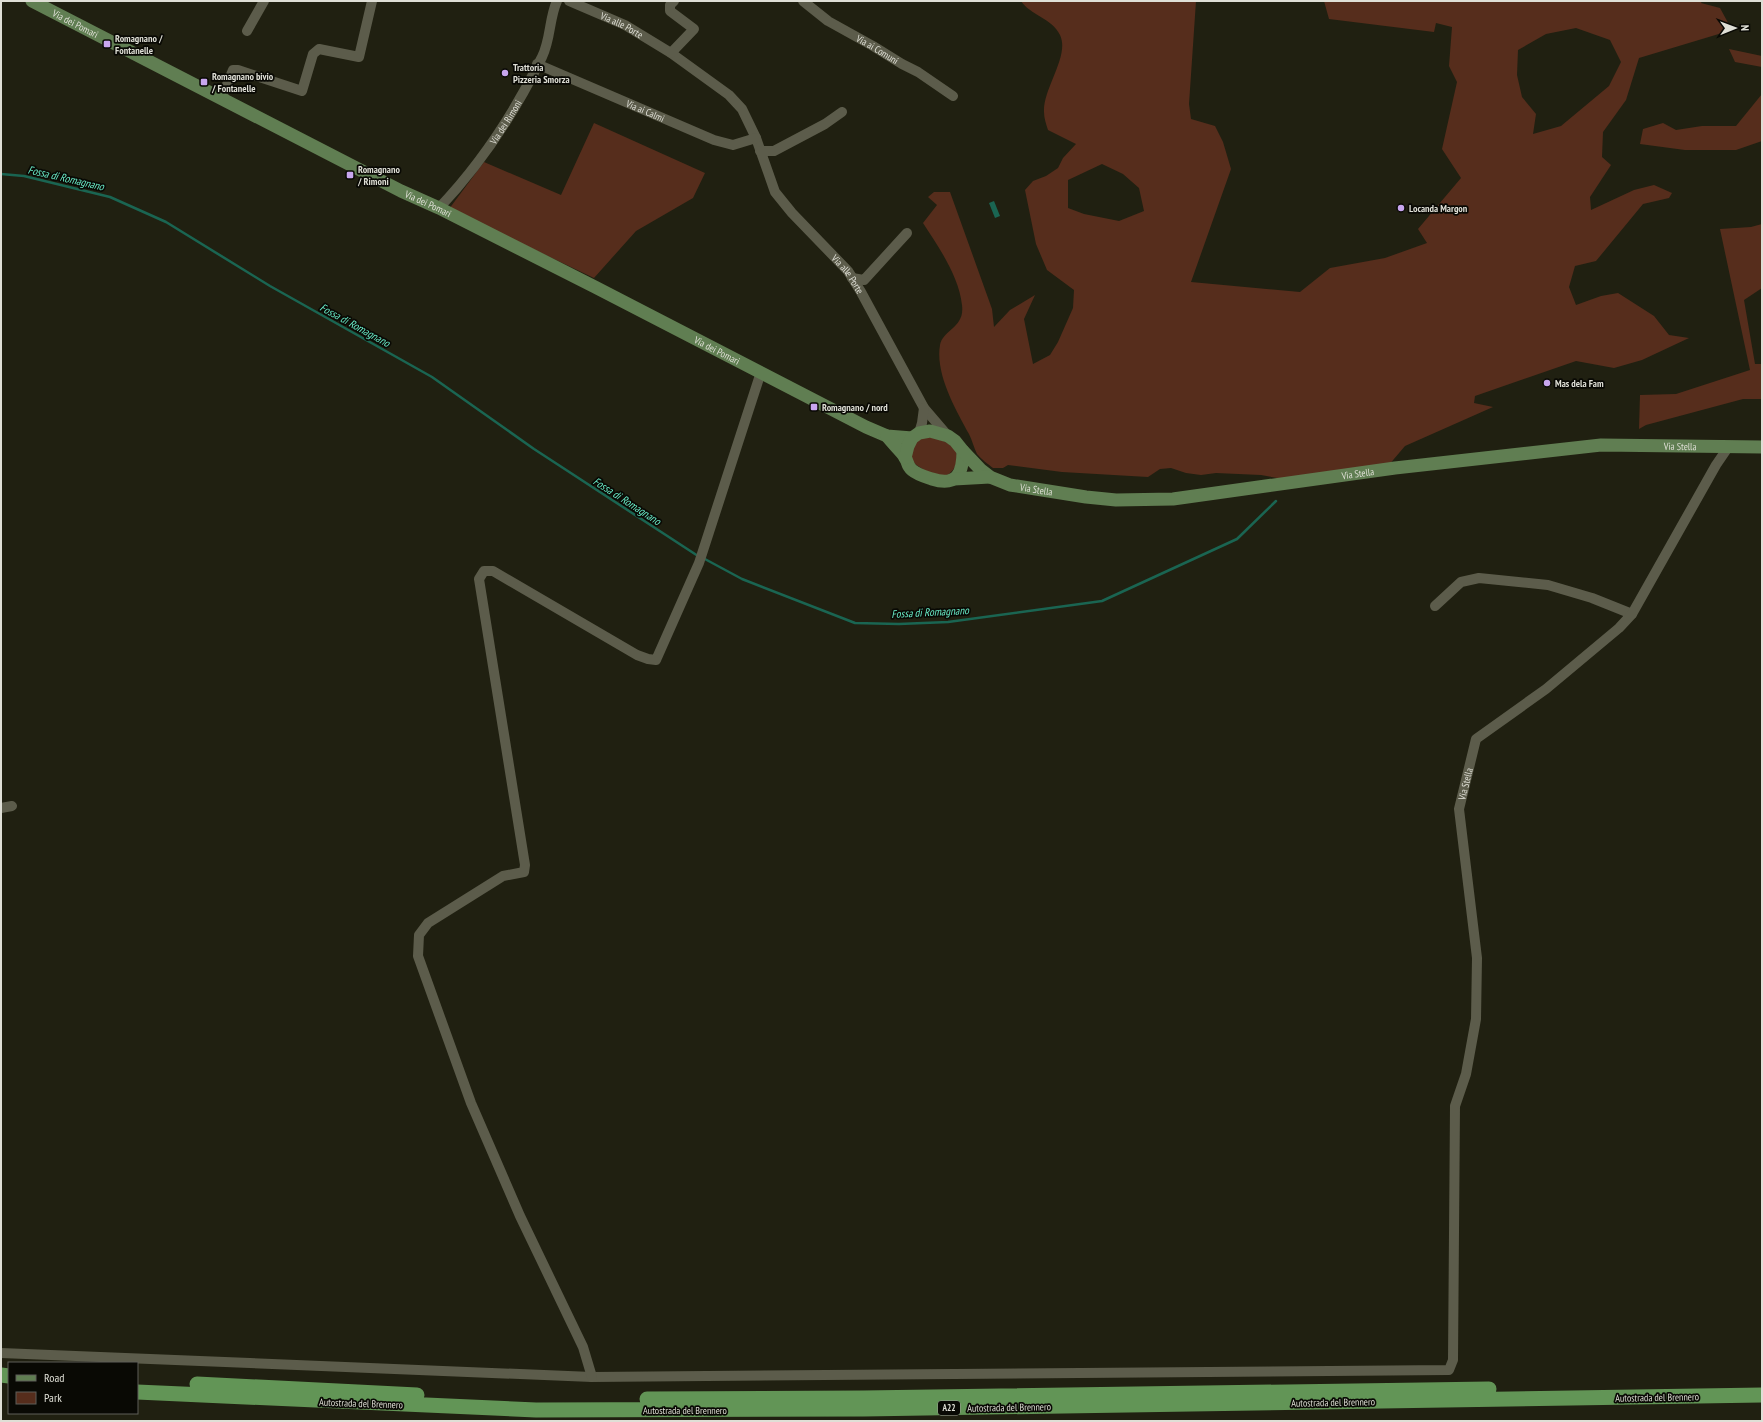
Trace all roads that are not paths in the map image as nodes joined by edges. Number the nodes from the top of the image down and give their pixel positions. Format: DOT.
graph roads {
  1 [pos="32,1"];
  2 [pos="264,1"];
  3 [pos="372,1"];
  4 [pos="557,1"];
  5 [pos="569,1"];
  6 [pos="674,1"];
  7 [pos="803,1"];
  8 [pos="247,31"];
  9 [pos="671,53"];
  10 [pos="537,64"];
  11 [pos="953,96"];
  12 [pos="220,99"];
  13 [pos="842,112"];
  14 [pos="756,138"];
  15 [pos="760,151"];
  16 [pos="439,208"];
  17 [pos="906,233"];
  18 [pos="852,278"];
  19 [pos="761,372"];
  20 [pos="924,408"];
  21 [pos="916,435"];
  22 [pos="887,436"];
  23 [pos="948,436"];
  24 [pos="1729,446"];
  25 [pos="1762,447"];
  26 [pos="963,451"];
  27 [pos="905,458"];
  28 [pos="990,477"];
  29 [pos="954,479"];
  30 [pos="1435,606"];
  31 [pos="1632,614"];
  32 [pos="12,806"];
  33 [pos="1,808"];
  34 [pos="1,1353"];
  35 [pos="592,1377"];
  36 [pos="138,1382"];
  37 [pos="1762,1386"];
  38 [pos="138,1392"];
  39 [pos="1762,1395"];
  1 -- 12 [label="main road, Via dei Pomari"];
  2 -- 8 [label="street"];
  3 -- 12 [label="street"];
  4 -- 10 [label="street, Via dei Rimoni"];
  5 -- 9 [label="street, Via alle Porte"];
  6 -- 9 [label="street"];
  7 -- 11 [label="street, Via ai Comuni"];
  9 -- 14 [label="street, Via alle Porte"];
  10 -- 14 [label="street, Via ai Calmi"];
  10 -- 16 [label="street, Via dei Rimoni"];
  12 -- 16 [label="main road, Via dei Pomari"];
  13 -- 15 [label="street"];
  14 -- 15 [label="street, Via alle Porte"];
  15 -- 18 [label="street, Via alle Porte"];
  16 -- 19 [label="main road, Via dei Pomari"];
  17 -- 18 [label="street"];
  18 -- 20 [label="street, Via alle Porte"];
  19 -- 22 [label="main road, Via dei Pomari"];
  19 -- 35 [label="street"];
  20 -- 21 [label="street"];
  20 -- 23 [label="street, Via alle Porte"];
  21 -- 22 [label="main road, Via dei Pomari"];
  21 -- 23 [label="main road, Via dei Pomari"];
  21 -- 27 [label="main road"];
  22 -- 27 [label="main road, Via dei Pomari"];
  23 -- 26 [label="main road"];
  24 -- 25 [label="main road, Via Stella"];
  24 -- 28 [label="main road, Via Stella"];
  24 -- 31 [label="street, Via Stella"];
  26 -- 28 [label="main road, Via Stella"];
  26 -- 29 [label="main road"];
  27 -- 29 [label="main road, Via dei Pomari"];
  28 -- 29 [label="main road, Via Stella"];
  30 -- 31 [label="street"];
  31 -- 35 [label="street, Via Stella"];
  32 -- 33 [label="street"];
  34 -- 35 [label="street"];
  36 -- 37 [label="highway, Autostrada del Brennero / A22"];
  38 -- 39 [label="highway, Autostrada del Brennero / A22"];
}
